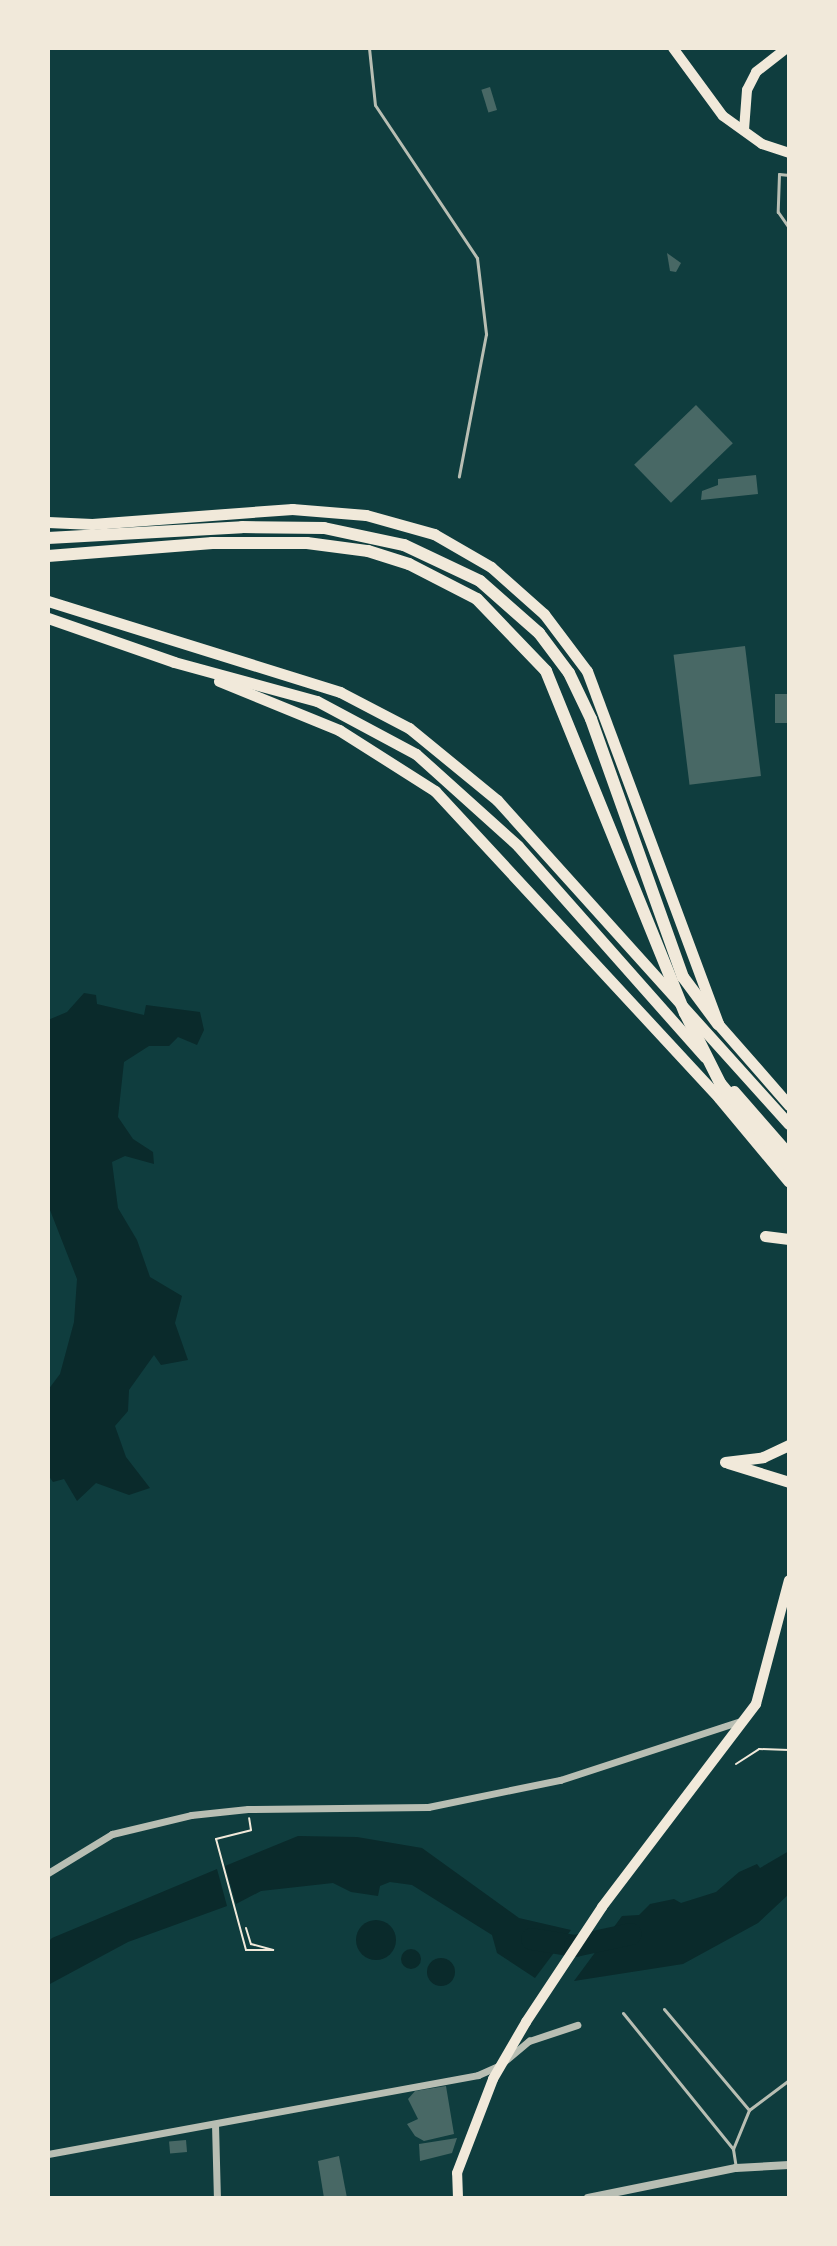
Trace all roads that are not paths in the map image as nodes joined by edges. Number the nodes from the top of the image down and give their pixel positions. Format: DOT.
graph roads {
  1 [pos="369,48"];
  2 [pos="673,48"];
  3 [pos="786,49"];
  4 [pos="744,130"];
  5 [pos="789,153"];
  6 [pos="789,175"];
  7 [pos="789,228"];
  8 [pos="459,476"];
  9 [pos="48,522"];
  10 [pos="48,538"];
  11 [pos="48,556"];
  12 [pos="48,601"];
  13 [pos="48,618"];
  14 [pos="174,662"];
  15 [pos="718,1024"];
  16 [pos="788,1104"];
  17 [pos="789,1124"];
  18 [pos="789,1154"];
  19 [pos="789,1166"];
  20 [pos="789,1182"];
  21 [pos="765,1236"];
  22 [pos="789,1239"];
  23 [pos="789,1445"];
  24 [pos="789,1482"];
  25 [pos="789,1580"];
  26 [pos="746,1719"];
  27 [pos="48,1873"];
  28 [pos="664,2009"];
  29 [pos="623,2013"];
  30 [pos="577,2025"];
  31 [pos="500,2065"];
  32 [pos="789,2080"];
  33 [pos="749,2110"];
  34 [pos="215,2124"];
  35 [pos="733,2149"];
  36 [pos="48,2154"];
  37 [pos="789,2165"];
  38 [pos="736,2168"];
  39 [pos="217,2198"];
  40 [pos="458,2198"];
  41 [pos="588,2198"];
  1 -- 8 [label="lane"];
  2 -- 4 [label="main road"];
  3 -- 4 [label="main road"];
  4 -- 5 [label="main road"];
  6 -- 7 [label="lane"];
  9 -- 15 [label="highway"];
  10 -- 15 [label="highway"];
  11 -- 19 [label="highway"];
  12 -- 17 [label="highway"];
  13 -- 14 [label="highway"];
  14 -- 18 [label="highway"];
  14 -- 20 [label="highway"];
  15 -- 16 [label="highway"];
  21 -- 22 [label="highway"];
  23 -- 24 [label="highway"];
  25 -- 26 [label="main road"];
  26 -- 27 [label="street"];
  26 -- 31 [label="main road"];
  28 -- 33 [label="lane"];
  29 -- 35 [label="lane"];
  30 -- 31 [label="street"];
  31 -- 34 [label="street"];
  31 -- 40 [label="main road"];
  32 -- 33 [label="lane"];
  33 -- 35 [label="lane"];
  34 -- 36 [label="street"];
  34 -- 39 [label="street"];
  35 -- 38 [label="lane"];
  37 -- 38 [label="street"];
  38 -- 41 [label="street"];
}
